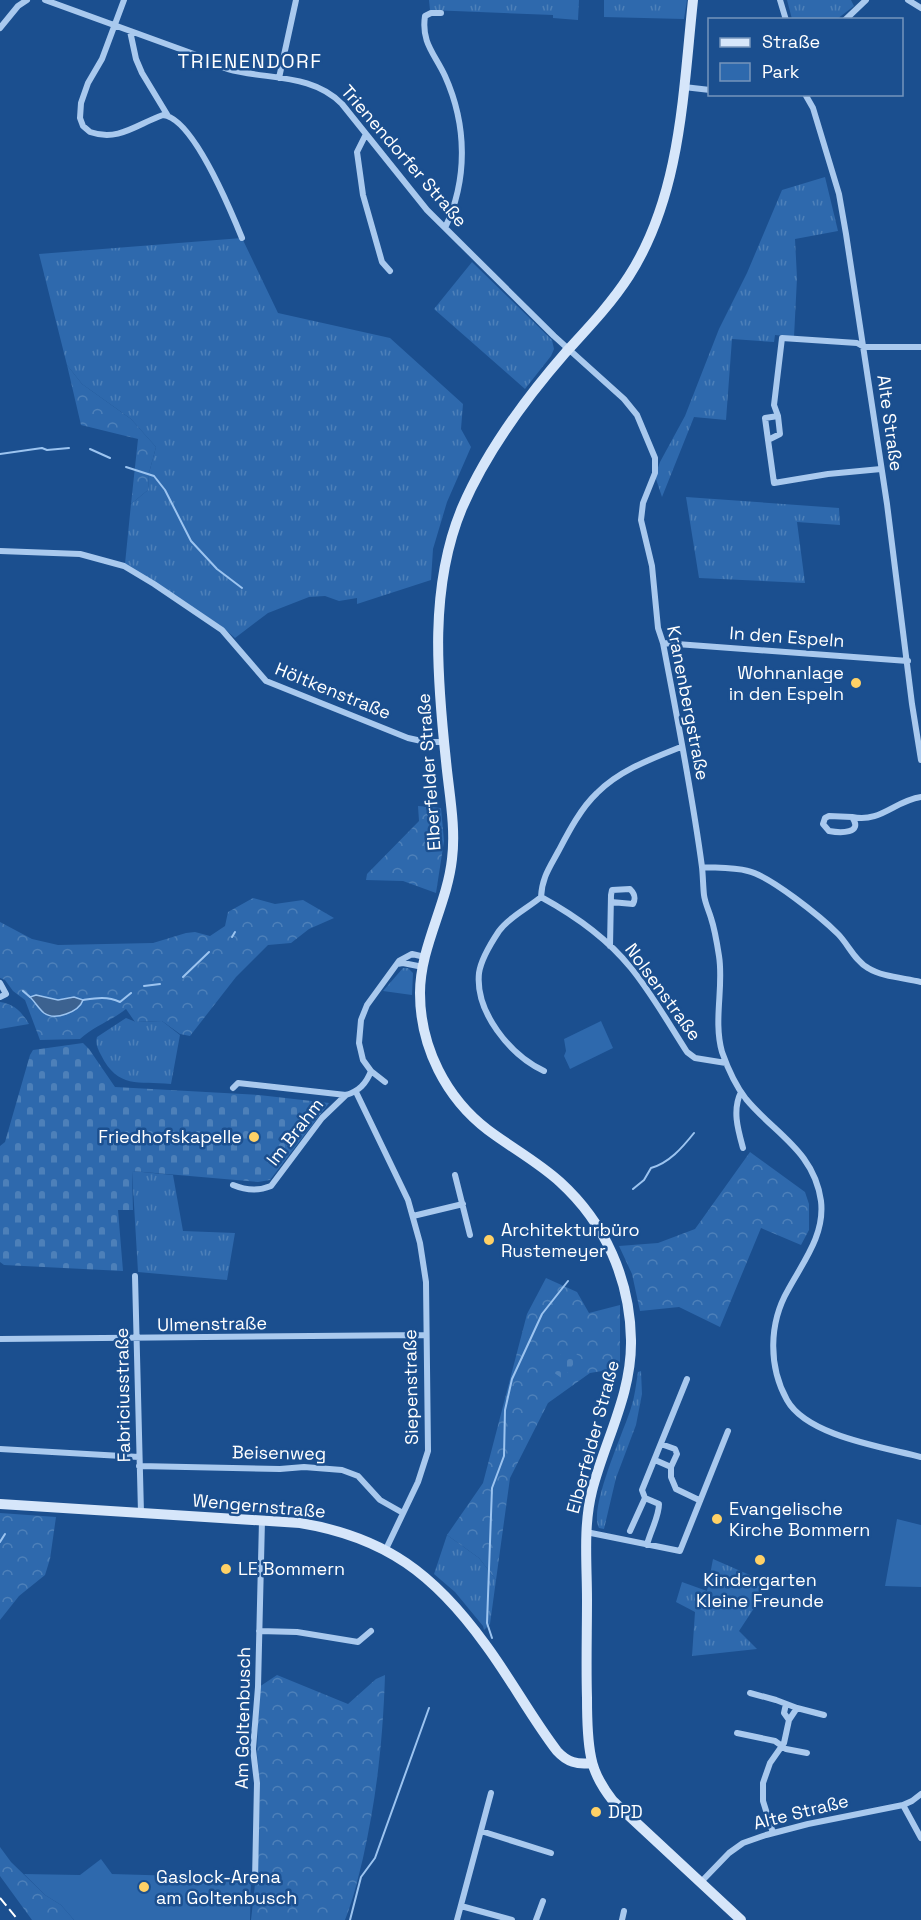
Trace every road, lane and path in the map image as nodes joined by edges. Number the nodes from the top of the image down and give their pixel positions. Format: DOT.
graph roads {
  1 [pos="27,0"];
  2 [pos="45,0"];
  3 [pos="124,0"];
  4 [pos="296,0"];
  5 [pos="693,0"];
  6 [pos="780,0"];
  7 [pos="866,0"];
  8 [pos="908,0"];
  9 [pos="921,8"];
  10 [pos="441,13"];
  11 [pos="785,18"];
  12 [pos="847,18"];
  13 [pos="115,26"];
  14 [pos="0,28"];
  15 [pos="130,31"];
  16 [pos="279,78"];
  17 [pos="684,87"];
  18 [pos="708,90"];
  19 [pos="806,96"];
  20 [pos="168,116"];
  21 [pos="366,134"];
  22 [pos="445,228"];
  23 [pos="242,238"];
  24 [pos="390,272"];
  25 [pos="864,347"];
  26 [pos="921,347"];
  27 [pos="569,349"];
  28 [pos="778,416"];
  29 [pos="768,440"];
  30 [pos="880,470"];
  31 [pos="0,551"];
  32 [pos="663,643"];
  33 [pos="908,661"];
  34 [pos="912,704"];
  35 [pos="921,704"];
  36 [pos="444,742"];
  37 [pos="681,747"];
  38 [pos="921,760"];
  39 [pos="921,797"];
  40 [pos="852,817"];
  41 [pos="702,867"];
  42 [pos="541,897"];
  43 [pos="611,902"];
  44 [pos="610,946"];
  45 [pos="424,962"];
  46 [pos="396,964"];
  47 [pos="921,982"];
  48 [pos="0,984"];
  49 [pos="0,997"];
  50 [pos="726,1063"];
  51 [pos="371,1071"];
  52 [pos="544,1071"];
  53 [pos="385,1082"];
  54 [pos="233,1088"];
  55 [pos="356,1092"];
  56 [pos="741,1092"];
  57 [pos="346,1095"];
  58 [pos="743,1148"];
  59 [pos="455,1175"];
  60 [pos="232,1185"];
  61 [pos="463,1204"];
  62 [pos="413,1216"];
  63 [pos="470,1234"];
  64 [pos="135,1276"];
  65 [pos="425,1335"];
  66 [pos="0,1339"];
  67 [pos="138,1340"];
  68 [pos="687,1379"];
  69 [pos="728,1431"];
  70 [pos="661,1444"];
  71 [pos="0,1449"];
  72 [pos="139,1457"];
  73 [pos="921,1457"];
  74 [pos="655,1460"];
  75 [pos="139,1466"];
  76 [pos="671,1467"];
  77 [pos="645,1497"];
  78 [pos="699,1500"];
  79 [pos="0,1504"];
  80 [pos="141,1514"];
  81 [pos="403,1514"];
  82 [pos="262,1520"];
  83 [pos="630,1531"];
  84 [pos="586,1532"];
  85 [pos="647,1545"];
  86 [pos="386,1550"];
  87 [pos="259,1630"];
  88 [pos="371,1631"];
  89 [pos="750,1693"];
  90 [pos="786,1704"];
  91 [pos="797,1708"];
  92 [pos="824,1716"];
  93 [pos="789,1720"];
  94 [pos="737,1733"];
  95 [pos="782,1747"];
  96 [pos="807,1753"];
  97 [pos="592,1763"];
  98 [pos="491,1793"];
  99 [pos="921,1794"];
  100 [pos="903,1805"];
  101 [pos="481,1831"];
  102 [pos="772,1833"];
  103 [pos="921,1838"];
  104 [pos="551,1853"];
  105 [pos="255,1880"];
  106 [pos="701,1882"];
  107 [pos="543,1901"];
  108 [pos="461,1906"];
  109 [pos="624,1911"];
  110 [pos="457,1920"];
  111 [pos="512,1920"];
  112 [pos="537,1920"];
  113 [pos="622,1920"];
  114 [pos="741,1920"];
  1 -- 14 [label="street"];
  2 -- 13 [label="street, Trienendorfer Straße"];
  3 -- 13 [label="street"];
  4 -- 16 [label="street"];
  5 -- 17 [label="main road, Elberfelder Straße"];
  6 -- 11 [label="street"];
  7 -- 12 [label="street"];
  8 -- 9 [label="street"];
  10 -- 22 [label="street"];
  13 -- 15 [label="street, Trienendorfer Straße"];
  13 -- 20 [label="street"];
  15 -- 16 [label="street, Trienendorfer Straße"];
  15 -- 20 [label="street"];
  16 -- 21 [label="street, Trienendorfer Straße"];
  17 -- 18 [label="street"];
  17 -- 27 [label="main road, Elberfelder Straße"];
  19 -- 25 [label="street, Alte Straße"];
  20 -- 23 [label="street"];
  21 -- 22 [label="street, Trienendorfer Straße"];
  21 -- 24 [label="street"];
  22 -- 27 [label="street, Trienendorfer Straße"];
  25 -- 26 [label="street"];
  25 -- 28 [label="street"];
  25 -- 30 [label="street, Alte Straße"];
  27 -- 32 [label="street, Kranenbergstraße"];
  27 -- 36 [label="main road, Elberfelder Straße"];
  28 -- 29 [label="street"];
  28 -- 29 [label="street"];
  29 -- 30 [label="street"];
  30 -- 33 [label="street, Alte Straße"];
  31 -- 36 [label="street, Höltkenstraße"];
  32 -- 33 [label="street, In den Espeln"];
  32 -- 37 [label="street, Kranenbergstraße"];
  33 -- 34 [label="street, Alte Straße"];
  34 -- 35 [label="street"];
  34 -- 38 [label="street, Alte Straße"];
  36 -- 45 [label="main road, Elberfelder Straße"];
  37 -- 41 [label="street, Kranenbergstraße"];
  37 -- 42 [label="street"];
  39 -- 40 [label="street"];
  40 -- 40 [label="street"];
  41 -- 47 [label="street"];
  41 -- 50 [label="street, Kranenbergstraße"];
  42 -- 44 [label="street, Nolsenstraße"];
  42 -- 52 [label="street"];
  43 -- 44 [label="street, Nolsenstraße"];
  44 -- 50 [label="street, Nolsenstraße"];
  45 -- 46 [label="street"];
  45 -- 46 [label="street"];
  45 -- 84 [label="main road, Elberfelder Straße"];
  46 -- 51 [label="street"];
  48 -- 49 [label="street"];
  50 -- 56 [label="street, Kranenbergstraße"];
  51 -- 53 [label="street"];
  51 -- 55 [label="street"];
  54 -- 57 [label="street"];
  55 -- 57 [label="street"];
  55 -- 62 [label="street, Siepenstraße"];
  56 -- 58 [label="street"];
  56 -- 73 [label="street, Kranenbergstraße"];
  57 -- 60 [label="street, Im Brahm"];
  59 -- 61 [label="street"];
  61 -- 62 [label="street"];
  61 -- 63 [label="street"];
  62 -- 65 [label="street, Siepenstraße"];
  64 -- 67 [label="street, Fabriciusstraße"];
  65 -- 67 [label="street, Ulmenstraße"];
  65 -- 81 [label="street, Siepenstraße"];
  66 -- 67 [label="street, Ulmenstraße"];
  67 -- 72 [label="street, Fabriciusstraße"];
  68 -- 70 [label="street"];
  69 -- 78 [label="street"];
  70 -- 74 [label="street"];
  70 -- 76 [label="street"];
  71 -- 72 [label="street"];
  72 -- 75 [label="street, Fabriciusstraße"];
  74 -- 76 [label="street"];
  74 -- 77 [label="street"];
  75 -- 80 [label="street, Fabriciusstraße"];
  75 -- 81 [label="street, Beisenweg"];
  76 -- 78 [label="street"];
  77 -- 83 [label="street"];
  77 -- 85 [label="street"];
  78 -- 85 [label="street"];
  79 -- 80 [label="main road, Wengernstraße"];
  80 -- 82 [label="main road, Wengernstraße"];
  81 -- 86 [label="street, Siepenstraße"];
  82 -- 86 [label="main road, Wengernstraße"];
  82 -- 87 [label="street, Am Goltenbusch"];
  84 -- 85 [label="street"];
  84 -- 97 [label="main road, Elberfelder Straße"];
  86 -- 97 [label="main road, Wengernstraße"];
  87 -- 88 [label="street"];
  87 -- 105 [label="street, Am Goltenbusch"];
  89 -- 90 [label="street"];
  90 -- 91 [label="street"];
  90 -- 93 [label="street"];
  91 -- 92 [label="street"];
  91 -- 93 [label="street"];
  93 -- 95 [label="street"];
  94 -- 95 [label="street"];
  95 -- 96 [label="street"];
  95 -- 102 [label="street"];
  97 -- 106 [label="main road, Elberfelder Straße"];
  98 -- 101 [label="street"];
  99 -- 100 [label="street, Alte Straße"];
  100 -- 102 [label="street, Alte Straße"];
  100 -- 103 [label="street"];
  101 -- 104 [label="street"];
  101 -- 108 [label="street"];
  102 -- 106 [label="street, Alte Straße"];
  106 -- 114 [label="main road, Elberfelder Straße"];
  107 -- 112 [label="street"];
  108 -- 110 [label="street"];
  108 -- 111 [label="street"];
  109 -- 113 [label="street"];
}
